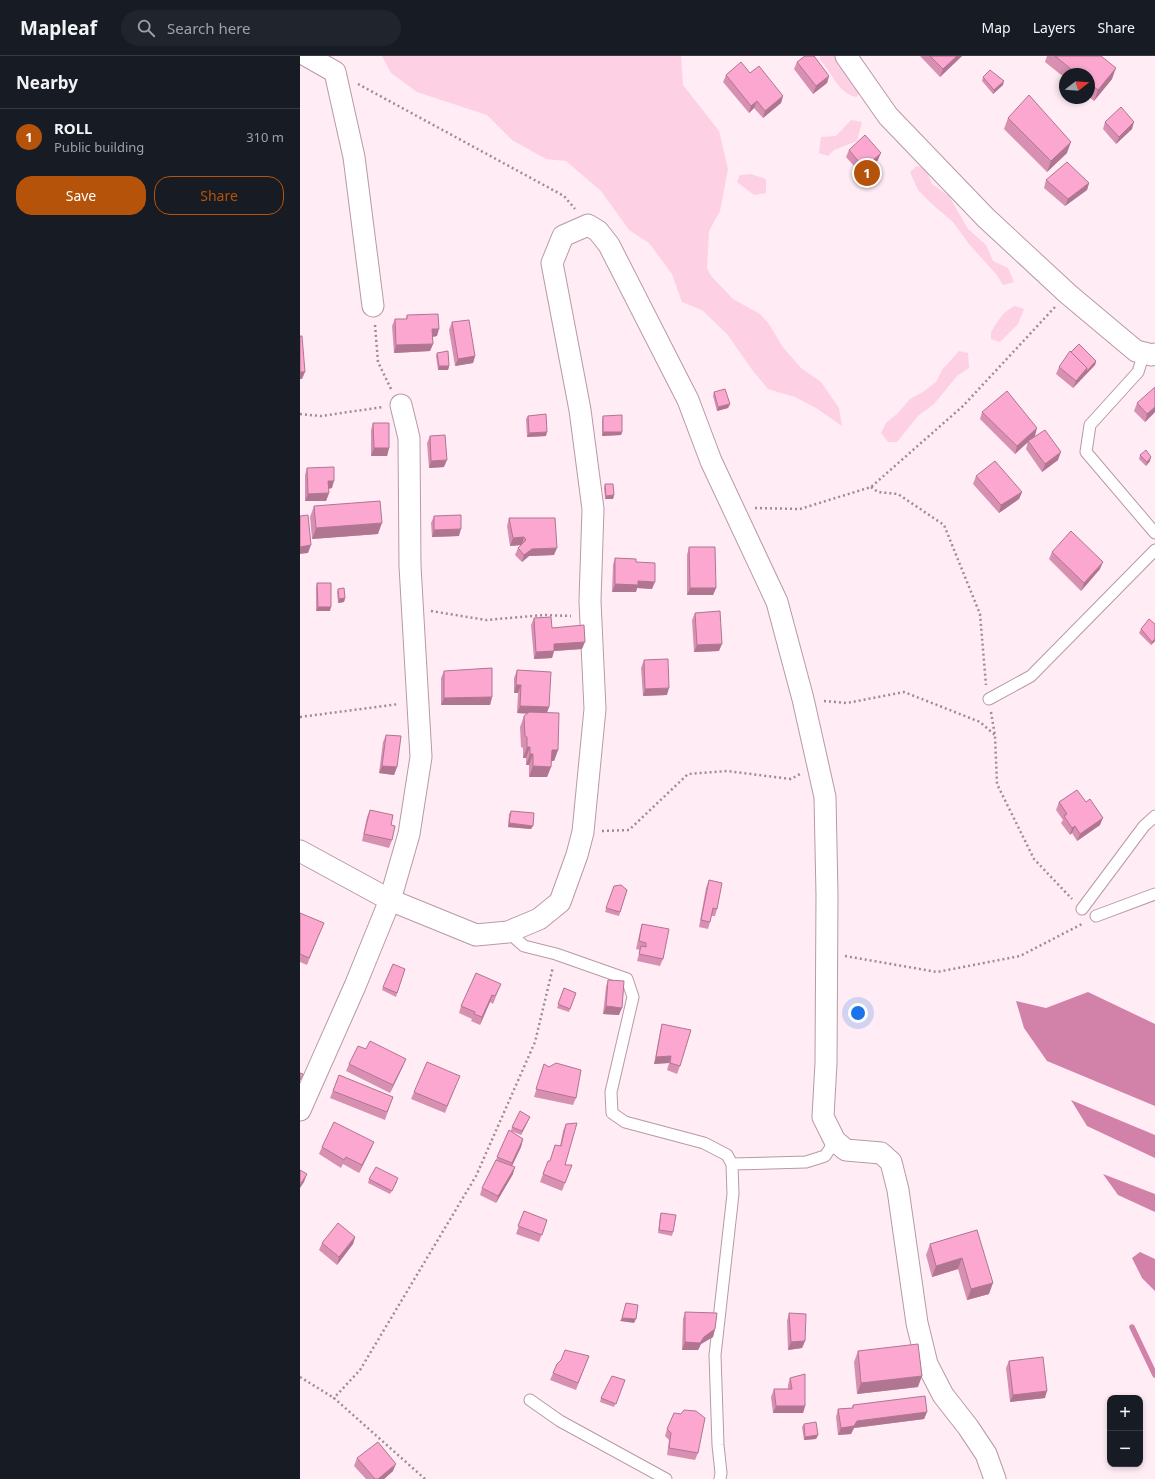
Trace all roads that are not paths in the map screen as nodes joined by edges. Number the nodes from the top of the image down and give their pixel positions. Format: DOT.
graph roads {
  1 [pos="307,56"];
  2 [pos="846,56"];
  3 [pos="373,306"];
  4 [pos="1149,353"];
  5 [pos="401,405"];
  6 [pos="1155,533"];
  7 [pos="1155,550"];
  8 [pos="989,699"];
  9 [pos="1155,816"];
  10 [pos="300,851"];
  11 [pos="1155,894"];
  12 [pos="390,900"];
  13 [pos="1082,909"];
  14 [pos="1096,916"];
  15 [pos="508,932"];
  16 [pos="300,1110"];
  17 [pos="835,1142"];
  18 [pos="732,1164"];
  19 [pos="530,1400"];
  20 [pos="666,1479"];
  21 [pos="720,1479"];
  22 [pos="995,1479"];
  1 -- 3 [label="street"];
  2 -- 4 [label="street"];
  4 -- 6 [label="lane"];
  5 -- 12 [label="street"];
  7 -- 8 [label="lane"];
  9 -- 13 [label="lane"];
  10 -- 12 [label="street"];
  11 -- 14 [label="lane"];
  12 -- 15 [label="street"];
  12 -- 16 [label="street"];
  15 -- 17 [label="street"];
  15 -- 18 [label="lane"];
  17 -- 18 [label="lane"];
  17 -- 22 [label="street"];
  18 -- 21 [label="lane"];
  19 -- 20 [label="lane"];
}
